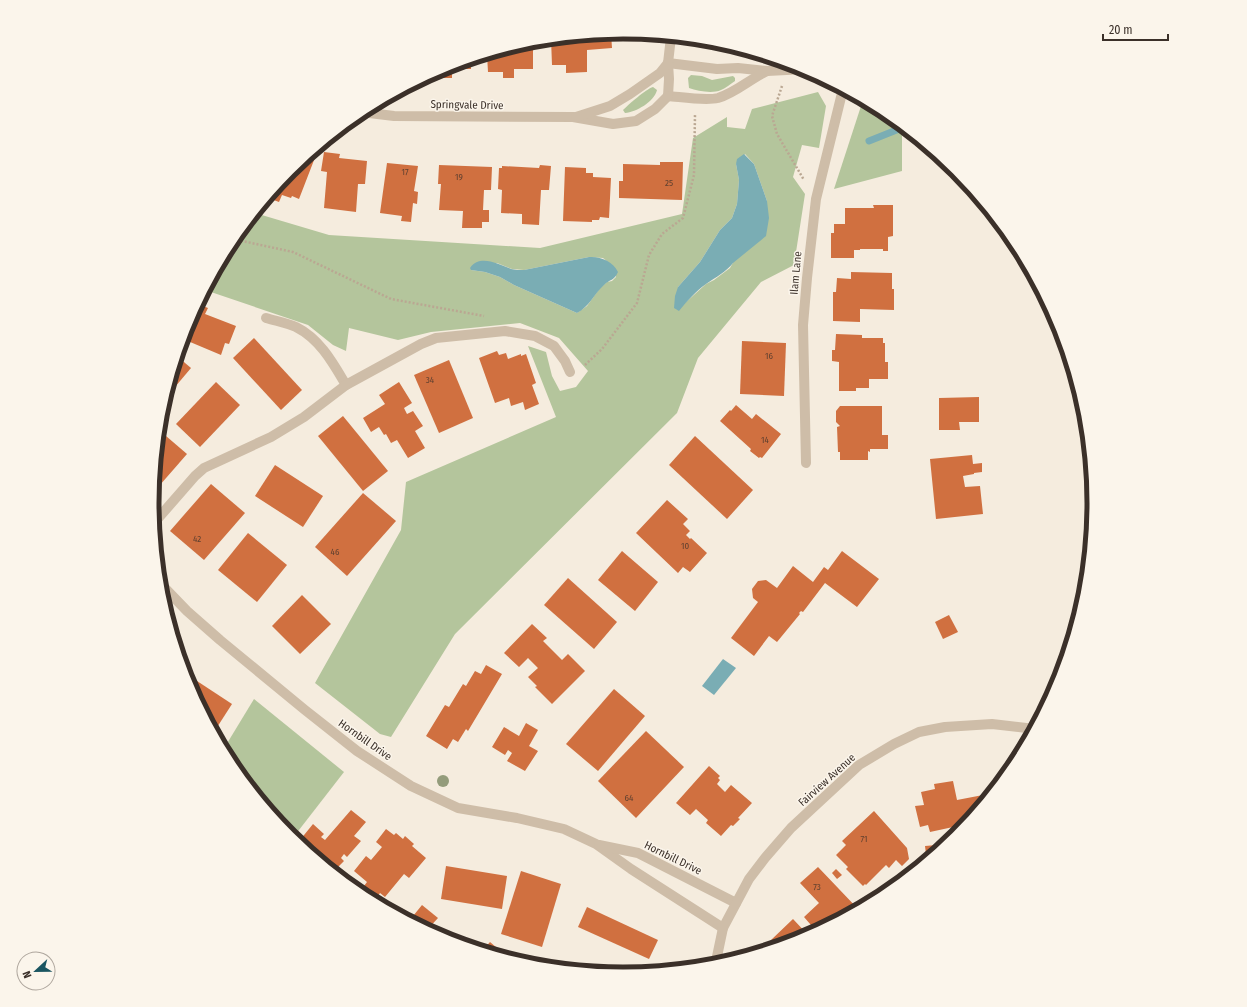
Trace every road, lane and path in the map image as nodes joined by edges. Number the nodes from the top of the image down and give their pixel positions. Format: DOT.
graph roads {
  1 [pos="670,42"];
  2 [pos="668,63"];
  3 [pos="788,70"];
  4 [pos="767,71"];
  5 [pos="842,94"];
  6 [pos="668,96"];
  7 [pos="696,99"];
  8 [pos="371,113"];
  9 [pos="573,117"];
  10 [pos="816,199"];
  11 [pos="240,241"];
  12 [pos="266,318"];
  13 [pos="505,331"];
  14 [pos="570,372"];
  15 [pos="346,385"];
  16 [pos="806,463"];
  17 [pos="159,517"];
  18 [pos="167,591"];
  19 [pos="1030,728"];
  20 [pos="596,844"];
  21 [pos="736,903"];
  22 [pos="723,928"];
  23 [pos="716,959"];
  1 -- 2 [label="street"];
  2 -- 4 [label="street"];
  2 -- 6 [label="street"];
  2 -- 9 [label="street, Springvale Drive"];
  3 -- 4 [label="street"];
  3 -- 10 [label="path"];
  4 -- 7 [label="street"];
  5 -- 10 [label="street, Ilam Lane"];
  6 -- 7 [label="street"];
  6 -- 9 [label="street, Springvale Drive"];
  7 -- 14 [label="path"];
  8 -- 9 [label="street, Springvale Drive"];
  10 -- 16 [label="street, Ilam Lane"];
  11 -- 13 [label="path"];
  12 -- 15 [label="street"];
  13 -- 14 [label="street"];
  13 -- 15 [label="street"];
  15 -- 17 [label="street"];
  18 -- 20 [label="street, Hornbill Drive"];
  19 -- 21 [label="street, Fairview Avenue"];
  20 -- 21 [label="street, Hornbill Drive"];
  20 -- 22 [label="street, Hornbill Drive"];
  21 -- 22 [label="street, Fairview Avenue"];
  22 -- 23 [label="street, Fairview Avenue"];
}
